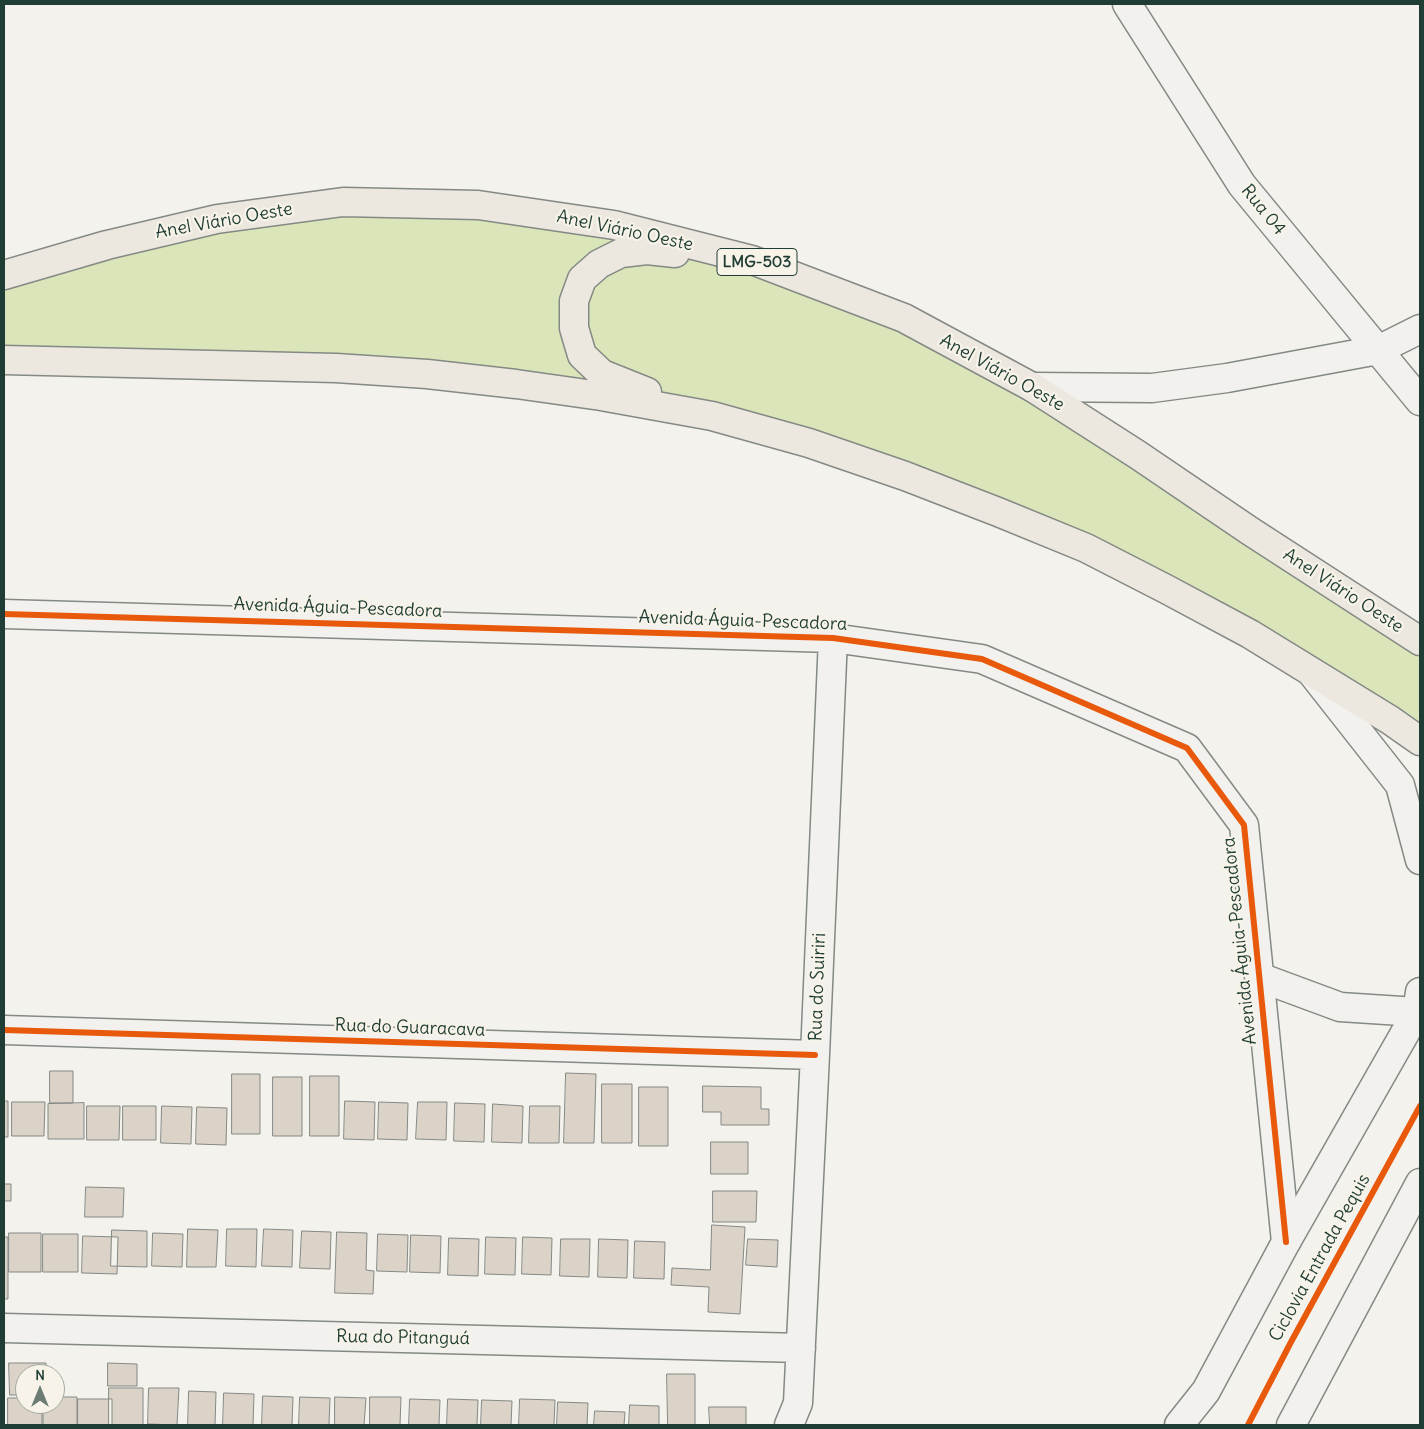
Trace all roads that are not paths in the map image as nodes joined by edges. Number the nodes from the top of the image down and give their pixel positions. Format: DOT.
graph roads {
  1 [pos="1127,4"];
  2 [pos="752,260"];
  3 [pos="4,275"];
  4 [pos="1420,329"];
  5 [pos="1378,350"];
  6 [pos="4,360"];
  7 [pos="1032,387"];
  8 [pos="1420,401"];
  9 [pos="712,416"];
  10 [pos="4,614"];
  11 [pos="832,638"];
  12 [pos="1420,641"];
  13 [pos="1311,672"];
  14 [pos="1420,741"];
  15 [pos="1420,860"];
  16 [pos="1258,977"];
  17 [pos="1419,1002"];
  18 [pos="4,1030"];
  19 [pos="816,1055"];
  20 [pos="1420,1183"];
  21 [pos="1286,1242"];
  22 [pos="4,1328"];
  23 [pos="801,1348"];
  24 [pos="789,1425"];
  25 [pos="1179,1425"];
  26 [pos="1291,1425"];
  1 -- 5 [label="street, Rua 04"];
  2 -- 3 [label="main road, Anel Viário Oeste / LMG-503"];
  2 -- 7 [label="main road, Anel Viário Oeste / LMG-503"];
  2 -- 9 [label="main road"];
  4 -- 5 [label="street"];
  5 -- 7 [label="street"];
  5 -- 8 [label="street, Rua 04"];
  6 -- 9 [label="main road"];
  7 -- 12 [label="main road, Anel Viário Oeste / LMG-503"];
  9 -- 13 [label="main road"];
  10 -- 11 [label="street, Avenida Águia-Pescadora"];
  11 -- 16 [label="street, Avenida Águia-Pescadora"];
  11 -- 19 [label="street, Rua do Suiriri"];
  13 -- 14 [label="main road"];
  13 -- 15 [label="street"];
  16 -- 17 [label="street"];
  16 -- 21 [label="street, Avenida Águia-Pescadora"];
  17 -- 21 [label="street"];
  18 -- 19 [label="street, Rua do Guaracava"];
  19 -- 23 [label="street, Rua do Suiriri"];
  20 -- 26 [label="street"];
  21 -- 25 [label="street"];
  22 -- 23 [label="street, Rua do Pitanguá"];
  23 -- 24 [label="street, Rua do Suiriri"];
}
